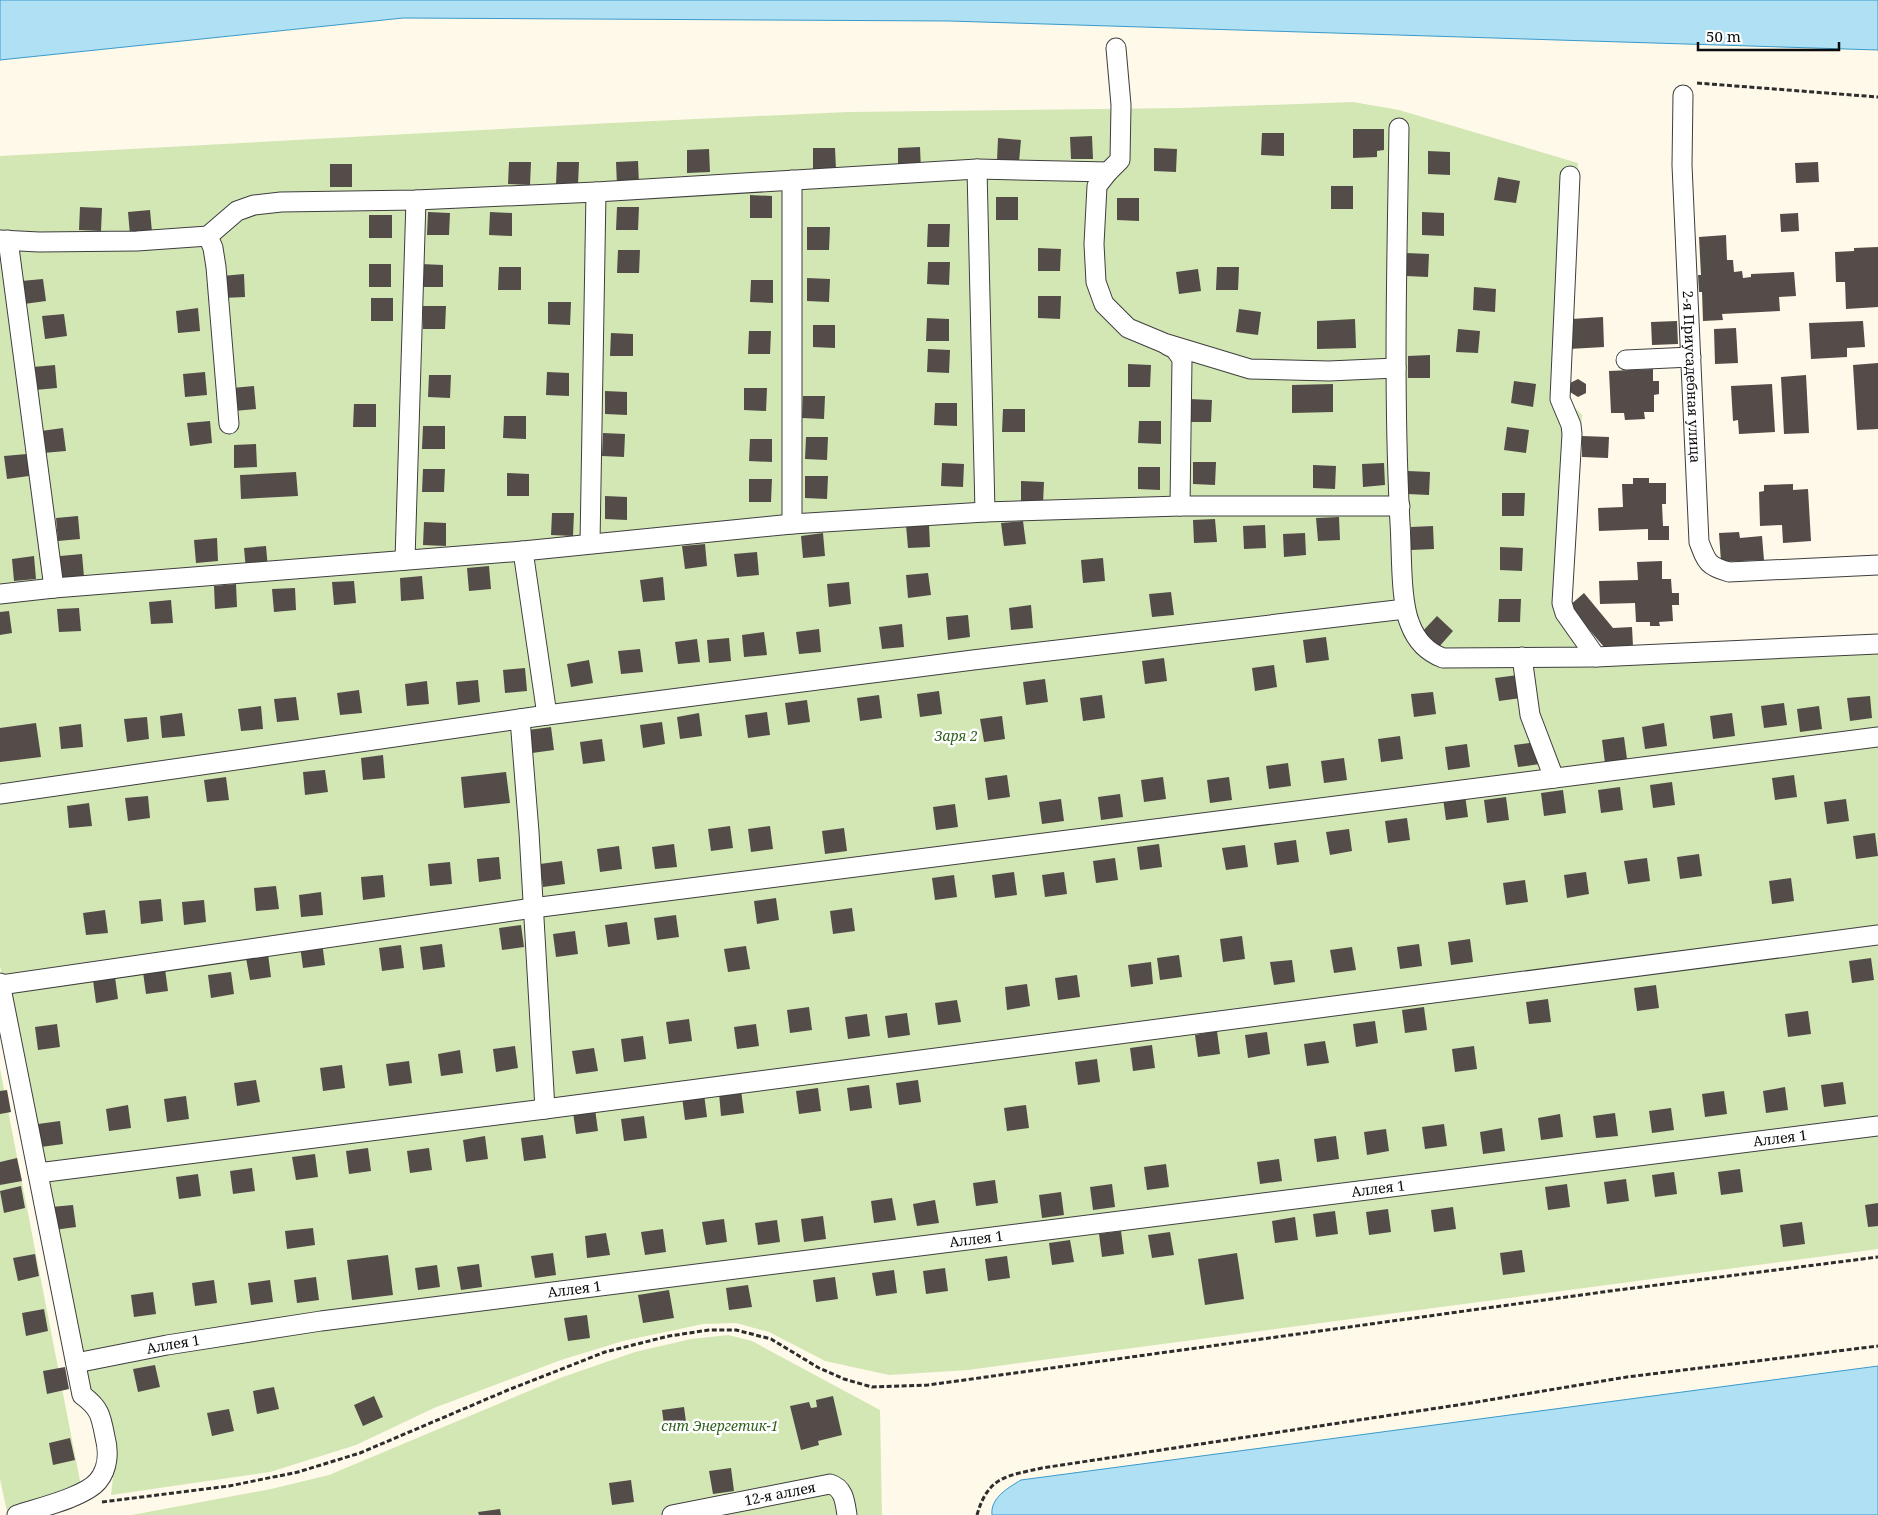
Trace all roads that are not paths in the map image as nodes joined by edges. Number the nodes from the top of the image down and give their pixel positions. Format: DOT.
graph roads {
  1 [pos="1116,48"];
  2 [pos="1690,89"];
  3 [pos="1399,128"];
  4 [pos="977,169"];
  5 [pos="1108,172"];
  6 [pos="1570,176"];
  7 [pos="792,180"];
  8 [pos="596,192"];
  9 [pos="416,200"];
  10 [pos="208,236"];
  11 [pos="4,240"];
  12 [pos="1164,343"];
  13 [pos="1691,357"];
  14 [pos="1626,360"];
  15 [pos="1396,368"];
  16 [pos="229,424"];
  17 [pos="1180,506"];
  18 [pos="1400,506"];
  19 [pos="984,512"];
  20 [pos="792,524"];
  21 [pos="590,543"];
  22 [pos="523,551"];
  23 [pos="405,560"];
  24 [pos="1878,566"];
  25 [pos="54,588"];
  26 [pos="0,594"];
  27 [pos="1405,610"];
  28 [pos="1878,644"];
  29 [pos="1522,657"];
  30 [pos="1596,657"];
  31 [pos="547,715"];
  32 [pos="520,719"];
  33 [pos="1878,737"];
  34 [pos="1554,778"];
  35 [pos="0,794"];
  36 [pos="533,908"];
  37 [pos="1878,934"];
  38 [pos="0,984"];
  39 [pos="545,1109"];
  40 [pos="1878,1126"];
  41 [pos="38,1173"];
  42 [pos="76,1363"];
  43 [pos="17,1515"];
  44 [pos="672,1515"];
  45 [pos="847,1515"];
  1 -- 5 [label="street"];
  2 -- 13 [label="street, 2-я Приусадебная улица"];
  3 -- 15 [label="street"];
  4 -- 5 [label="street"];
  4 -- 7 [label="street"];
  4 -- 19 [label="street"];
  5 -- 12 [label="street"];
  6 -- 30 [label="street"];
  7 -- 8 [label="street"];
  7 -- 20 [label="street"];
  8 -- 9 [label="street"];
  8 -- 21 [label="street"];
  9 -- 10 [label="street"];
  9 -- 23 [label="street"];
  10 -- 11 [label="street"];
  10 -- 16 [label="street"];
  11 -- 25 [label="street"];
  12 -- 15 [label="street"];
  12 -- 17 [label="street"];
  13 -- 14 [label="street"];
  13 -- 24 [label="street, 2-я Приусадебная улица"];
  15 -- 18 [label="street"];
  17 -- 18 [label="street"];
  17 -- 19 [label="street"];
  18 -- 27 [label="street"];
  19 -- 20 [label="street"];
  20 -- 21 [label="street"];
  21 -- 22 [label="street"];
  22 -- 23 [label="street"];
  22 -- 31 [label="street"];
  23 -- 25 [label="street"];
  25 -- 26 [label="street"];
  27 -- 29 [label="street"];
  27 -- 31 [label="street"];
  28 -- 30 [label="street"];
  29 -- 30 [label="street"];
  29 -- 34 [label="street"];
  31 -- 32 [label="street"];
  32 -- 35 [label="street"];
  32 -- 36 [label="street"];
  33 -- 34 [label="street"];
  34 -- 36 [label="street"];
  36 -- 38 [label="street"];
  36 -- 39 [label="street"];
  37 -- 39 [label="street"];
  38 -- 41 [label="street"];
  39 -- 41 [label="street"];
  40 -- 42 [label="street, Аллея 1"];
  41 -- 42 [label="street"];
  42 -- 43 [label="street"];
  44 -- 45 [label="street, 12-я аллея"];
}
